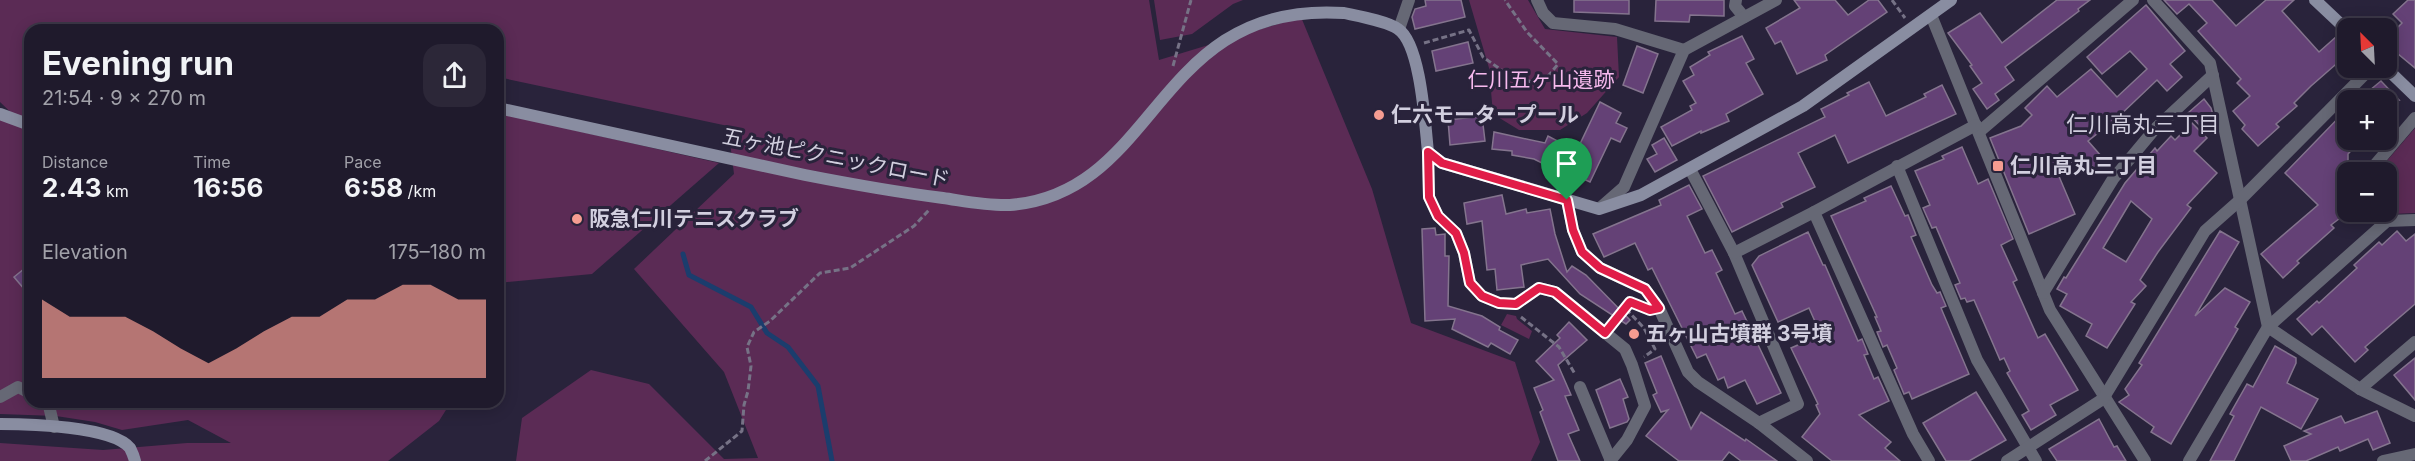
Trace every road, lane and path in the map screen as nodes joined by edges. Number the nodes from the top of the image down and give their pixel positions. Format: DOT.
graph roads {
  1 [pos="1191,0"];
  2 [pos="1408,0"];
  3 [pos="1505,0"];
  4 [pos="1537,0"];
  5 [pos="1736,0"];
  6 [pos="1776,0"];
  7 [pos="1892,0"];
  8 [pos="1951,0"];
  9 [pos="2133,0"];
  10 [pos="2153,0"];
  11 [pos="2315,0"];
  12 [pos="1931,15"];
  13 [pos="1744,17"];
  14 [pos="2337,21"];
  15 [pos="1912,28"];
  16 [pos="1399,29"];
  17 [pos="1411,47"];
  18 [pos="1684,50"];
  19 [pos="2213,75"];
  20 [pos="2361,78"];
  21 [pos="2396,78"];
  22 [pos="1169,80"];
  23 [pos="2415,96"];
  24 [pos="504,109"];
  25 [pos="0,114"];
  26 [pos="2415,118"];
  27 [pos="24,123"];
  28 [pos="1977,128"];
  29 [pos="1428,152"];
  30 [pos="2378,162"];
  31 [pos="1897,166"];
  32 [pos="1690,169"];
  33 [pos="939,198"];
  34 [pos="1567,200"];
  35 [pos="2240,200"];
  36 [pos="1599,209"];
  37 [pos="1814,212"];
  38 [pos="2397,218"];
  39 [pos="2415,220"];
  40 [pos="2378,222"];
  41 [pos="1734,254"];
  42 [pos="2043,293"];
  43 [pos="1516,304"];
  44 [pos="1659,308"];
  45 [pos="1626,309"];
  46 [pos="2268,327"];
  47 [pos="1605,333"];
  48 [pos="2415,342"];
  49 [pos="1655,349"];
  50 [pos="1580,387"];
  51 [pos="2360,389"];
  52 [pos="24,390"];
  53 [pos="0,397"];
  54 [pos="2103,399"];
  55 [pos="50,408"];
  56 [pos="2415,416"];
  57 [pos="1760,423"];
  58 [pos="0,424"];
  59 [pos="54,427"];
  60 [pos="2028,448"];
  61 [pos="2415,454"];
  62 [pos="135,461"];
  63 [pos="705,461"];
  64 [pos="1611,461"];
  65 [pos="1807,461"];
  66 [pos="1929,461"];
  67 [pos="2007,461"];
  68 [pos="2036,461"];
  69 [pos="2145,461"];
  70 [pos="2189,461"];
  71 [pos="2383,461"];
  1 -- 22 [label="path"];
  2 -- 16 [label="street"];
  3 -- 17 [label="path"];
  4 -- 18 [label="street"];
  5 -- 13 [label="street"];
  6 -- 13 [label="street"];
  7 -- 15 [label="path"];
  8 -- 12 [label="street"];
  9 -- 28 [label="street"];
  10 -- 19 [label="street"];
  11 -- 14 [label="street"];
  12 -- 15 [label="street"];
  12 -- 28 [label="street"];
  13 -- 18 [label="street"];
  15 -- 32 [label="street"];
  16 -- 17 [label="street"];
  16 -- 22 [label="street, 五ヶ池ピクニックロード"];
  17 -- 29 [label="street"];
  18 -- 36 [label="street"];
  19 -- 35 [label="street"];
  19 -- 42 [label="street"];
  20 -- 35 [label="street"];
  21 -- 23 [label="street"];
  22 -- 33 [label="street, 五ヶ池ピクニックロード"];
  24 -- 33 [label="street, 五ヶ池ピクニックロード"];
  25 -- 27 [label="street"];
  26 -- 30 [label="street"];
  28 -- 31 [label="street"];
  28 -- 42 [label="street"];
  29 -- 34 [label="street"];
  29 -- 43 [label="street"];
  31 -- 37 [label="street"];
  31 -- 60 [label="street"];
  32 -- 36 [label="street"];
  32 -- 41 [label="street"];
  33 -- 63 [label="path"];
  34 -- 36 [label="street"];
  34 -- 44 [label="street"];
  35 -- 46 [label="street"];
  35 -- 54 [label="street"];
  37 -- 41 [label="street"];
  37 -- 66 [label="street"];
  38 -- 39 [label="street"];
  40 -- 46 [label="street"];
  41 -- 57 [label="street"];
  42 -- 54 [label="street"];
  43 -- 47 [label="street"];
  43 -- 50 [label="path"];
  44 -- 45 [label="path"];
  44 -- 57 [label="street"];
  45 -- 47 [label="path"];
  45 -- 49 [label="path"];
  46 -- 51 [label="street"];
  46 -- 70 [label="street"];
  47 -- 64 [label="street"];
  48 -- 51 [label="street"];
  50 -- 64 [label="street"];
  51 -- 56 [label="street"];
  52 -- 53 [label="street"];
  54 -- 60 [label="street"];
  54 -- 69 [label="street"];
  55 -- 59 [label="street"];
  57 -- 65 [label="street"];
  58 -- 59 [label="street"];
  59 -- 62 [label="street"];
  60 -- 67 [label="street"];
  60 -- 68 [label="street"];
  61 -- 71 [label="street"];
}
